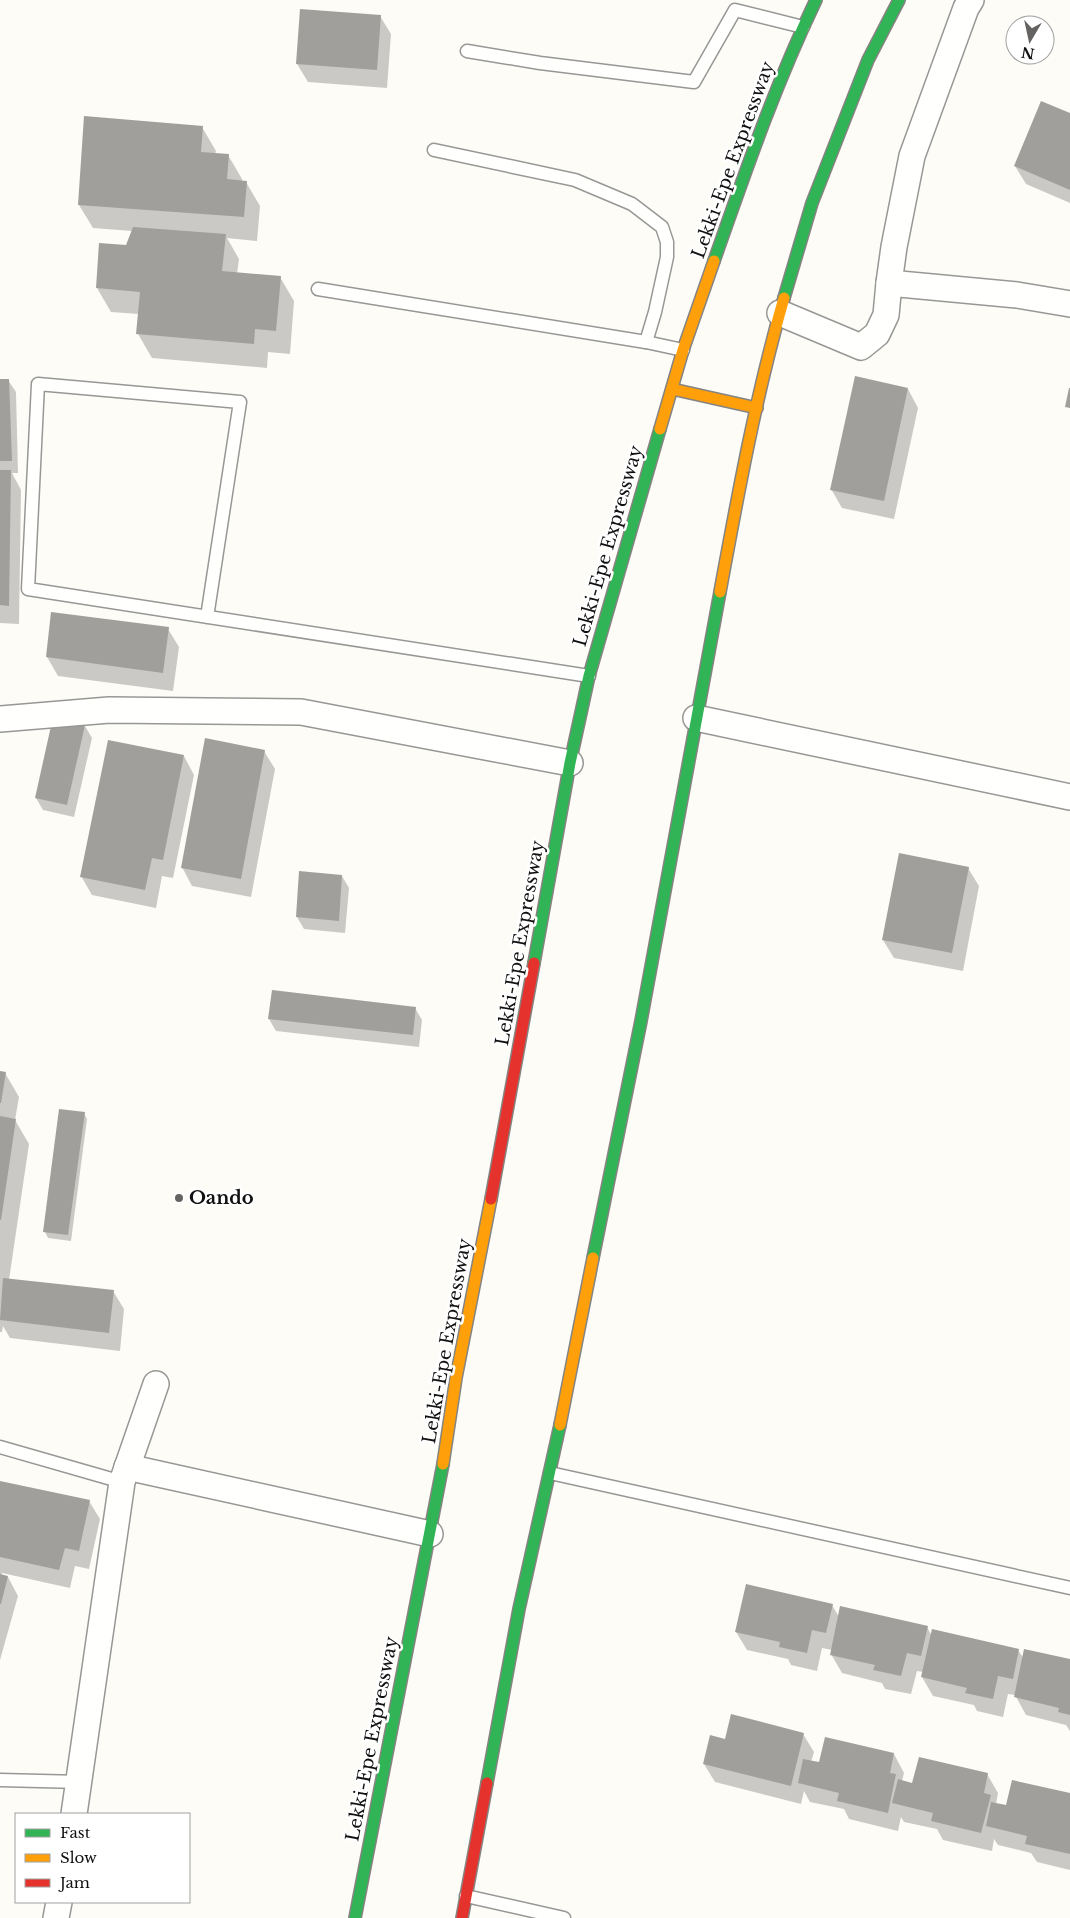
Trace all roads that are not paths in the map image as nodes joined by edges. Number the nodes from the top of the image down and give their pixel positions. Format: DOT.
graph roads {
  1 [pos="816,0"];
  2 [pos="899,0"];
  3 [pos="971,0"];
  4 [pos="732,5"];
  5 [pos="803,27"];
  6 [pos="467,51"];
  7 [pos="434,150"];
  8 [pos="889,283"];
  9 [pos="318,289"];
  10 [pos="1070,304"];
  11 [pos="780,314"];
  12 [pos="646,342"];
  13 [pos="683,350"];
  14 [pos="672,389"];
  15 [pos="756,408"];
  16 [pos="207,616"];
  17 [pos="589,676"];
  18 [pos="696,718"];
  19 [pos="0,719"];
  20 [pos="570,763"];
  21 [pos="1070,797"];
  22 [pos="156,1384"];
  23 [pos="0,1447"];
  24 [pos="550,1473"];
  25 [pos="125,1474"];
  26 [pos="430,1534"];
  27 [pos="1070,1588"];
  28 [pos="0,1780"];
  29 [pos="80,1782"];
  30 [pos="74,1813"];
  31 [pos="466,1896"];
  32 [pos="59,1903"];
  33 [pos="56,1918"];
  34 [pos="355,1918"];
  35 [pos="462,1918"];
  36 [pos="564,1918"];
  1 -- 5 [label="highway, Lekki-Epe Expressway"];
  2 -- 11 [label="highway"];
  3 -- 8 [label="street"];
  4 -- 5 [label="lane"];
  4 -- 6 [label="lane"];
  5 -- 13 [label="highway, Lekki-Epe Expressway"];
  7 -- 12 [label="lane"];
  8 -- 10 [label="street"];
  8 -- 11 [label="street"];
  9 -- 12 [label="lane"];
  11 -- 15 [label="highway"];
  12 -- 13 [label="lane"];
  13 -- 14 [label="highway, Lekki-Epe Expressway"];
  14 -- 15 [label="highway"];
  14 -- 17 [label="highway, Lekki-Epe Expressway"];
  15 -- 18 [label="highway"];
  16 -- 16 [label="lane"];
  16 -- 17 [label="lane"];
  17 -- 20 [label="highway, Lekki-Epe Expressway"];
  18 -- 21 [label="street"];
  18 -- 24 [label="highway"];
  19 -- 20 [label="street"];
  20 -- 26 [label="highway, Lekki-Epe Expressway"];
  22 -- 25 [label="street"];
  23 -- 25 [label="lane"];
  24 -- 27 [label="lane"];
  24 -- 31 [label="highway"];
  25 -- 26 [label="street"];
  25 -- 29 [label="street"];
  26 -- 34 [label="highway, Lekki-Epe Expressway"];
  28 -- 29 [label="lane"];
  29 -- 30 [label="street"];
  31 -- 35 [label="highway"];
  31 -- 36 [label="lane"];
  32 -- 33 [label="street"];
}
